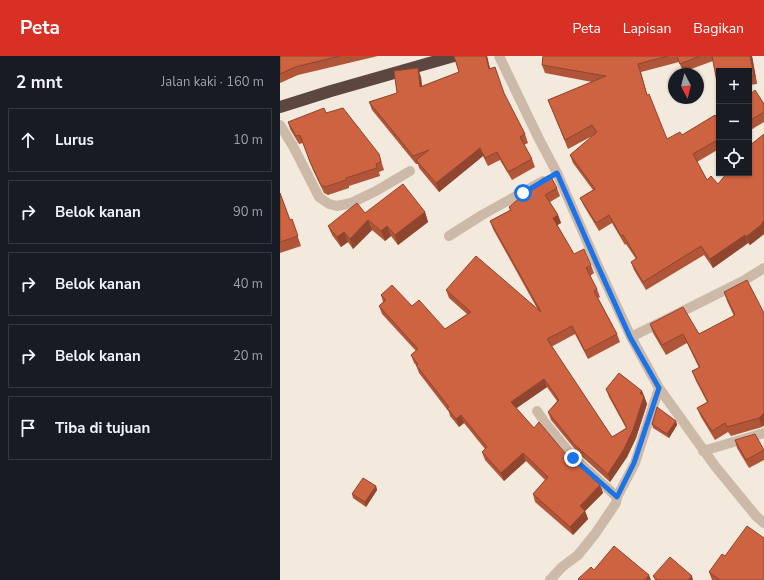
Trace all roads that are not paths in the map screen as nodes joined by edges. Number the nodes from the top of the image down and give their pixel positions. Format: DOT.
graph roads {
  1 [pos="454,56"];
  2 [pos="499,56"];
  3 [pos="280,107"];
  4 [pos="280,125"];
  5 [pos="410,171"];
  6 [pos="557,173"];
  7 [pos="449,236"];
  8 [pos="764,268"];
  9 [pos="630,337"];
  10 [pos="659,388"];
  11 [pos="537,412"];
  12 [pos="764,432"];
  13 [pos="704,451"];
  14 [pos="617,497"];
  15 [pos="764,523"];
  16 [pos="550,580"];
  1 -- 3 [label="highway"];
  2 -- 6 [label="street"];
  4 -- 5 [label="street"];
  6 -- 7 [label="street"];
  6 -- 9 [label="street"];
  8 -- 9 [label="street"];
  9 -- 10 [label="street"];
  10 -- 13 [label="street"];
  10 -- 14 [label="street"];
  11 -- 14 [label="street"];
  12 -- 13 [label="street"];
  13 -- 15 [label="street"];
  14 -- 16 [label="street"];
}
